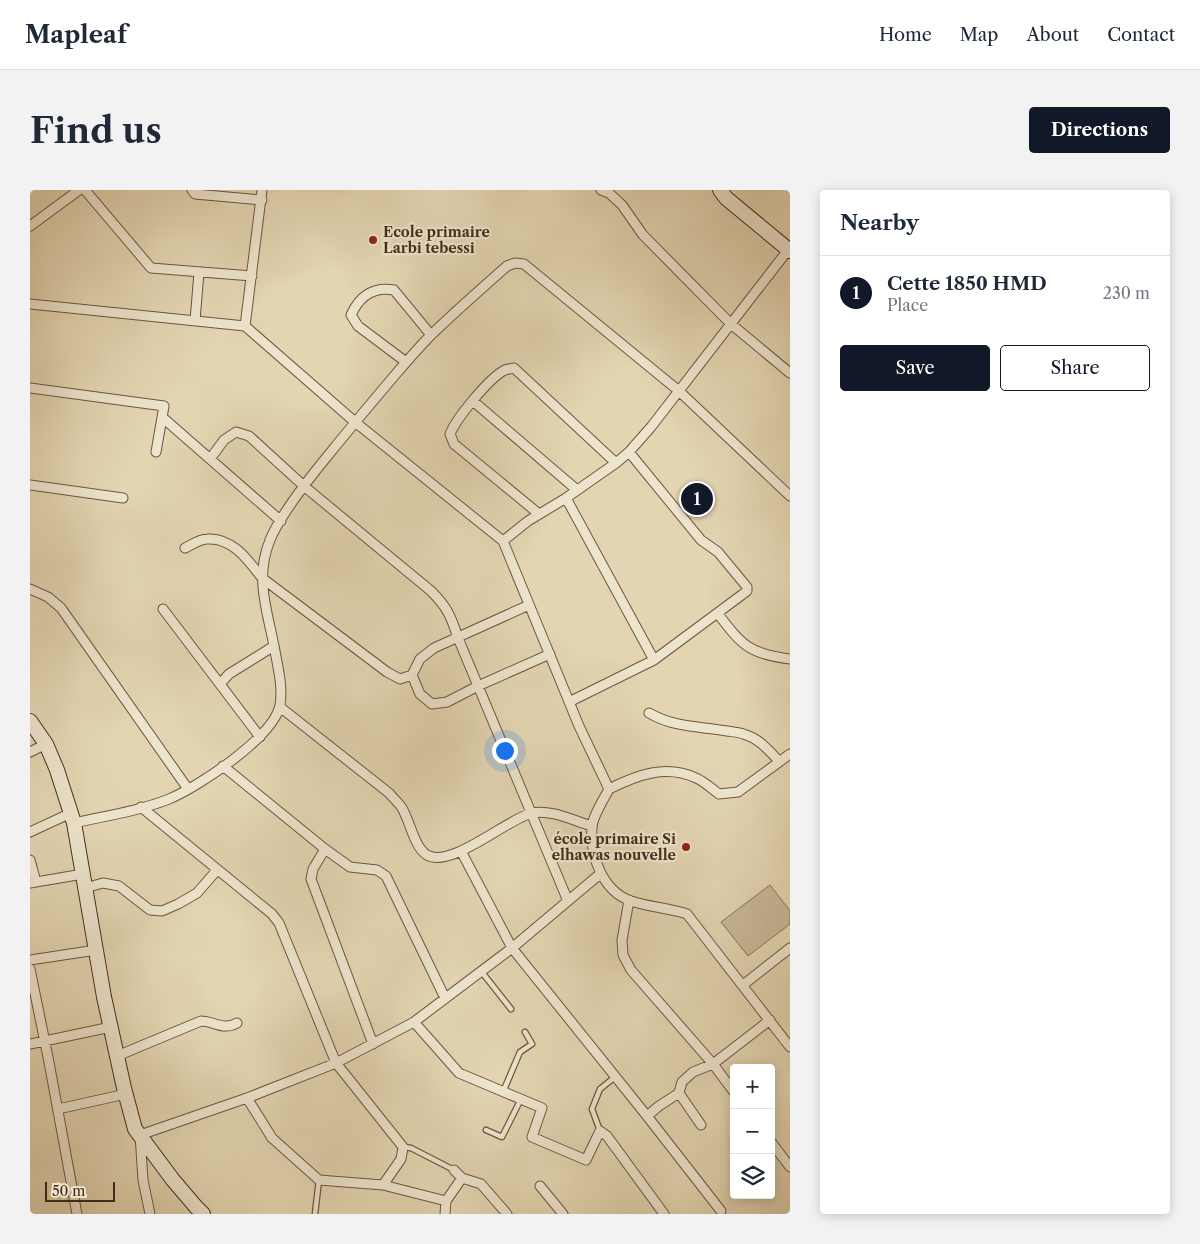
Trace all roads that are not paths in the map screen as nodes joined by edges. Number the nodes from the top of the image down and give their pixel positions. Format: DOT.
graph roads {
  1 [pos="79,190"];
  2 [pos="85,190"];
  3 [pos="192,190"];
  4 [pos="262,190"];
  5 [pos="601,190"];
  6 [pos="720,190"];
  7 [pos="262,200"];
  8 [pos="30,226"];
  9 [pos="789,251"];
  10 [pos="199,272"];
  11 [pos="252,276"];
  12 [pos="30,304"];
  13 [pos="195,321"];
  14 [pos="731,324"];
  15 [pos="245,326"];
  16 [pos="431,334"];
  17 [pos="406,362"];
  18 [pos="790,373"];
  19 [pos="30,388"];
  20 [pos="679,390"];
  21 [pos="473,401"];
  22 [pos="162,417"];
  23 [pos="355,422"];
  24 [pos="156,452"];
  25 [pos="629,452"];
  26 [pos="210,459"];
  27 [pos="616,462"];
  28 [pos="30,485"];
  29 [pos="304,487"];
  30 [pos="577,490"];
  31 [pos="790,496"];
  32 [pos="123,498"];
  33 [pos="566,498"];
  34 [pos="540,514"];
  35 [pos="281,521"];
  36 [pos="503,542"];
  37 [pos="185,548"];
  38 [pos="262,578"];
  39 [pos="30,589"];
  40 [pos="529,605"];
  41 [pos="163,609"];
  42 [pos="718,614"];
  43 [pos="458,638"];
  44 [pos="274,646"];
  45 [pos="550,654"];
  46 [pos="790,659"];
  47 [pos="654,660"];
  48 [pos="412,675"];
  49 [pos="220,684"];
  50 [pos="478,686"];
  51 [pos="569,702"];
  52 [pos="280,707"];
  53 [pos="649,713"];
  54 [pos="30,721"];
  55 [pos="260,737"];
  56 [pos="46,744"];
  57 [pos="30,752"];
  58 [pos="790,754"];
  59 [pos="779,761"];
  60 [pos="223,766"];
  61 [pos="188,789"];
  62 [pos="609,789"];
  63 [pos="141,807"];
  64 [pos="532,813"];
  65 [pos="73,818"];
  66 [pos="592,826"];
  67 [pos="30,832"];
  68 [pos="325,849"];
  69 [pos="461,851"];
  70 [pos="30,860"];
  71 [pos="217,870"];
  72 [pos="83,874"];
  73 [pos="600,874"];
  74 [pos="33,882"];
  75 [pos="85,888"];
  76 [pos="629,900"];
  77 [pos="568,901"];
  78 [pos="512,948"];
  79 [pos="790,948"];
  80 [pos="96,950"];
  81 [pos="30,960"];
  82 [pos="30,969"];
  83 [pos="481,971"];
  84 [pos="743,985"];
  85 [pos="445,998"];
  86 [pos="511,1009"];
  87 [pos="770,1020"];
  88 [pos="414,1022"];
  89 [pos="236,1023"];
  90 [pos="111,1027"];
  91 [pos="524,1032"];
  92 [pos="45,1040"];
  93 [pos="30,1044"];
  94 [pos="373,1044"];
  95 [pos="790,1047"];
  96 [pos="117,1056"];
  97 [pos="336,1063"];
  98 [pos="713,1064"];
  99 [pos="615,1076"];
  100 [pos="730,1087"];
  101 [pos="503,1092"];
  102 [pos="679,1093"];
  103 [pos="126,1094"];
  104 [pos="246,1098"];
  105 [pos="521,1099"];
  106 [pos="58,1109"];
  107 [pos="647,1116"];
  108 [pos="701,1125"];
  109 [pos="486,1130"];
  110 [pos="600,1131"];
  111 [pos="140,1135"];
  112 [pos="775,1147"];
  113 [pos="403,1148"];
  114 [pos="790,1167"];
  115 [pos="454,1170"];
  116 [pos="462,1178"];
  117 [pos="319,1180"];
  118 [pos="383,1185"];
  119 [pos="540,1186"];
  120 [pos="446,1201"];
  121 [pos="721,1211"];
  122 [pos="77,1214"];
  123 [pos="150,1214"];
  124 [pos="204,1214"];
  125 [pos="315,1214"];
  126 [pos="445,1214"];
  127 [pos="507,1214"];
  128 [pos="563,1214"];
  129 [pos="664,1214"];
  1 -- 8 [label="street"];
  2 -- 10 [label="street"];
  3 -- 7 [label="street"];
  4 -- 7 [label="street"];
  5 -- 14 [label="street"];
  6 -- 9 [label="street"];
  7 -- 11 [label="street"];
  9 -- 14 [label="street"];
  10 -- 11 [label="street"];
  10 -- 13 [label="street"];
  11 -- 15 [label="street"];
  12 -- 13 [label="street"];
  13 -- 15 [label="street"];
  14 -- 18 [label="street"];
  14 -- 20 [label="street"];
  15 -- 23 [label="street"];
  16 -- 17 [label="street"];
  16 -- 17 [label="street"];
  16 -- 20 [label="street"];
  17 -- 23 [label="street"];
  19 -- 22 [label="street"];
  20 -- 25 [label="street"];
  20 -- 31 [label="street"];
  21 -- 27 [label="street"];
  21 -- 30 [label="street"];
  21 -- 34 [label="street"];
  22 -- 24 [label="street"];
  22 -- 26 [label="street"];
  23 -- 29 [label="street"];
  23 -- 36 [label="street"];
  25 -- 27 [label="street"];
  25 -- 42 [label="street"];
  26 -- 29 [label="street"];
  26 -- 35 [label="street"];
  27 -- 30 [label="street"];
  28 -- 32 [label="street"];
  29 -- 35 [label="street"];
  29 -- 43 [label="street"];
  30 -- 33 [label="street"];
  33 -- 34 [label="street"];
  33 -- 47 [label="street"];
  34 -- 36 [label="street"];
  35 -- 38 [label="street"];
  36 -- 40 [label="street"];
  37 -- 38 [label="street"];
  38 -- 44 [label="street"];
  38 -- 48 [label="street"];
  39 -- 61 [label="street"];
  40 -- 43 [label="street"];
  40 -- 45 [label="street"];
  41 -- 49 [label="street"];
  42 -- 46 [label="street"];
  42 -- 47 [label="street"];
  43 -- 48 [label="street"];
  43 -- 50 [label="street"];
  44 -- 49 [label="street"];
  44 -- 52 [label="street"];
  45 -- 50 [label="street"];
  45 -- 51 [label="street"];
  47 -- 51 [label="street"];
  48 -- 50 [label="street"];
  49 -- 55 [label="street"];
  50 -- 64 [label="street"];
  51 -- 62 [label="street"];
  52 -- 55 [label="street"];
  52 -- 69 [label="street"];
  53 -- 59 [label="street"];
  54 -- 56 [label="street"];
  55 -- 60 [label="street"];
  56 -- 57 [label="street"];
  56 -- 65 [label="street"];
  58 -- 59 [label="street"];
  59 -- 62 [label="street"];
  60 -- 61 [label="street"];
  60 -- 68 [label="street"];
  61 -- 63 [label="street"];
  62 -- 66 [label="street"];
  63 -- 65 [label="street"];
  63 -- 71 [label="street"];
  64 -- 66 [label="street"];
  64 -- 69 [label="street"];
  64 -- 77 [label="street"];
  65 -- 67 [label="street"];
  65 -- 72 [label="street"];
  66 -- 73 [label="street"];
  68 -- 85 [label="street"];
  68 -- 94 [label="street"];
  69 -- 78 [label="street"];
  70 -- 74 [label="street"];
  71 -- 75 [label="street"];
  71 -- 97 [label="street"];
  72 -- 74 [label="street"];
  72 -- 75 [label="street"];
  73 -- 76 [label="street"];
  73 -- 77 [label="street"];
  75 -- 80 [label="street"];
  76 -- 84 [label="street"];
  76 -- 98 [label="street"];
  77 -- 78 [label="street"];
  78 -- 83 [label="street"];
  78 -- 99 [label="street"];
  79 -- 84 [label="street"];
  80 -- 81 [label="street"];
  80 -- 90 [label="street"];
  82 -- 92 [label="street"];
  83 -- 85 [label="street"];
  83 -- 86 [label="lane"];
  84 -- 87 [label="street"];
  85 -- 88 [label="street"];
  87 -- 95 [label="street"];
  87 -- 98 [label="street"];
  88 -- 94 [label="street"];
  88 -- 101 [label="street"];
  89 -- 96 [label="street"];
  90 -- 92 [label="street"];
  90 -- 96 [label="street"];
  91 -- 101 [label="lane"];
  92 -- 93 [label="street"];
  92 -- 106 [label="street"];
  94 -- 97 [label="street"];
  96 -- 103 [label="street"];
  97 -- 104 [label="street"];
  97 -- 113 [label="street"];
  98 -- 100 [label="street"];
  98 -- 102 [label="street"];
  99 -- 107 [label="street"];
  99 -- 110 [label="lane"];
  101 -- 105 [label="street"];
  102 -- 107 [label="street"];
  102 -- 108 [label="street"];
  103 -- 106 [label="street"];
  103 -- 111 [label="street"];
  104 -- 111 [label="street"];
  104 -- 117 [label="street"];
  105 -- 109 [label="lane"];
  105 -- 110 [label="street"];
  106 -- 122 [label="street"];
  107 -- 121 [label="street"];
  110 -- 129 [label="street"];
  111 -- 123 [label="street"];
  111 -- 124 [label="street"];
  112 -- 114 [label="street"];
  113 -- 115 [label="lane"];
  113 -- 118 [label="street"];
  115 -- 116 [label="street"];
  116 -- 120 [label="street"];
  116 -- 127 [label="street"];
  117 -- 118 [label="street"];
  117 -- 125 [label="lane"];
  118 -- 120 [label="street"];
  119 -- 128 [label="street"];
  120 -- 126 [label="street"];
}
